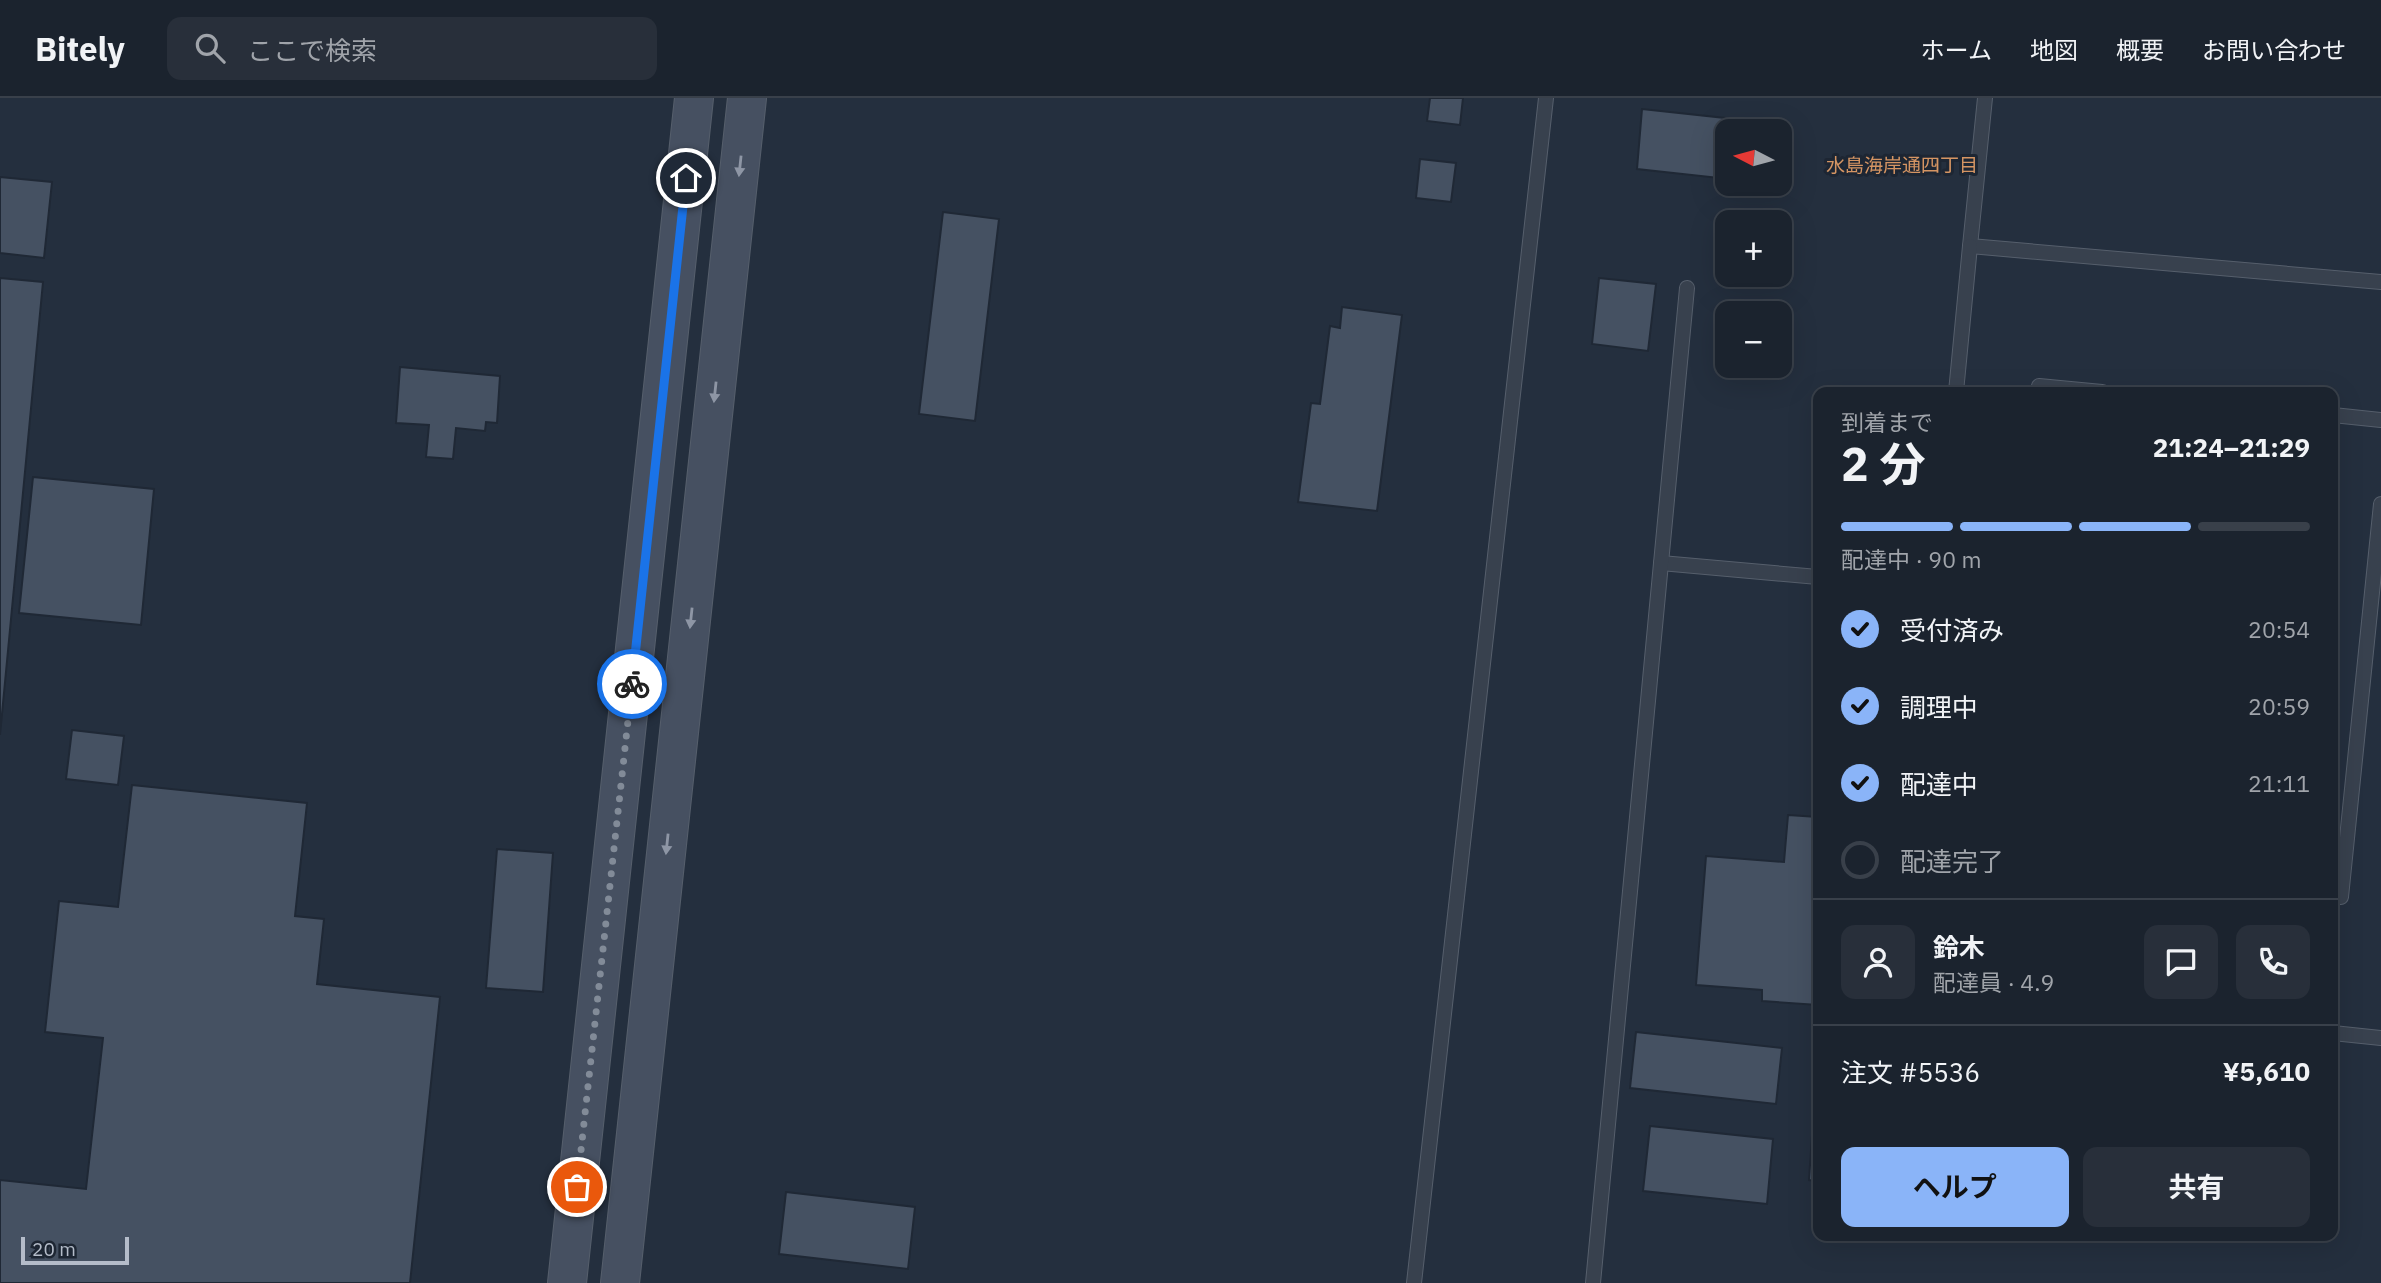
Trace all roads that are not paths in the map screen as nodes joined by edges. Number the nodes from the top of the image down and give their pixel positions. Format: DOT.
graph roads {
  1 [pos="694,98"];
  2 [pos="747,98"];
  3 [pos="1546,98"];
  4 [pos="1985,98"];
  5 [pos="1969,246"];
  6 [pos="2381,282"];
  7 [pos="1687,288"];
  8 [pos="1956,387"];
  9 [pos="2338,416"];
  10 [pos="2381,420"];
  11 [pos="2381,504"];
  12 [pos="1661,564"];
  13 [pos="1813,577"];
  14 [pos="2338,897"];
  15 [pos="2338,1034"];
  16 [pos="2381,1038"];
  17 [pos="567,1283"];
  18 [pos="620,1283"];
  19 [pos="1414,1283"];
  20 [pos="1593,1283"];
  1 -- 17 [label="street"];
  2 -- 18 [label="street, one-way"];
  3 -- 19 [label="lane"];
  4 -- 5 [label="lane"];
  5 -- 6 [label="lane"];
  5 -- 8 [label="lane"];
  7 -- 12 [label="lane"];
  9 -- 10 [label="lane"];
  11 -- 14 [label="lane"];
  12 -- 13 [label="lane"];
  12 -- 20 [label="lane"];
  15 -- 16 [label="lane"];
}
